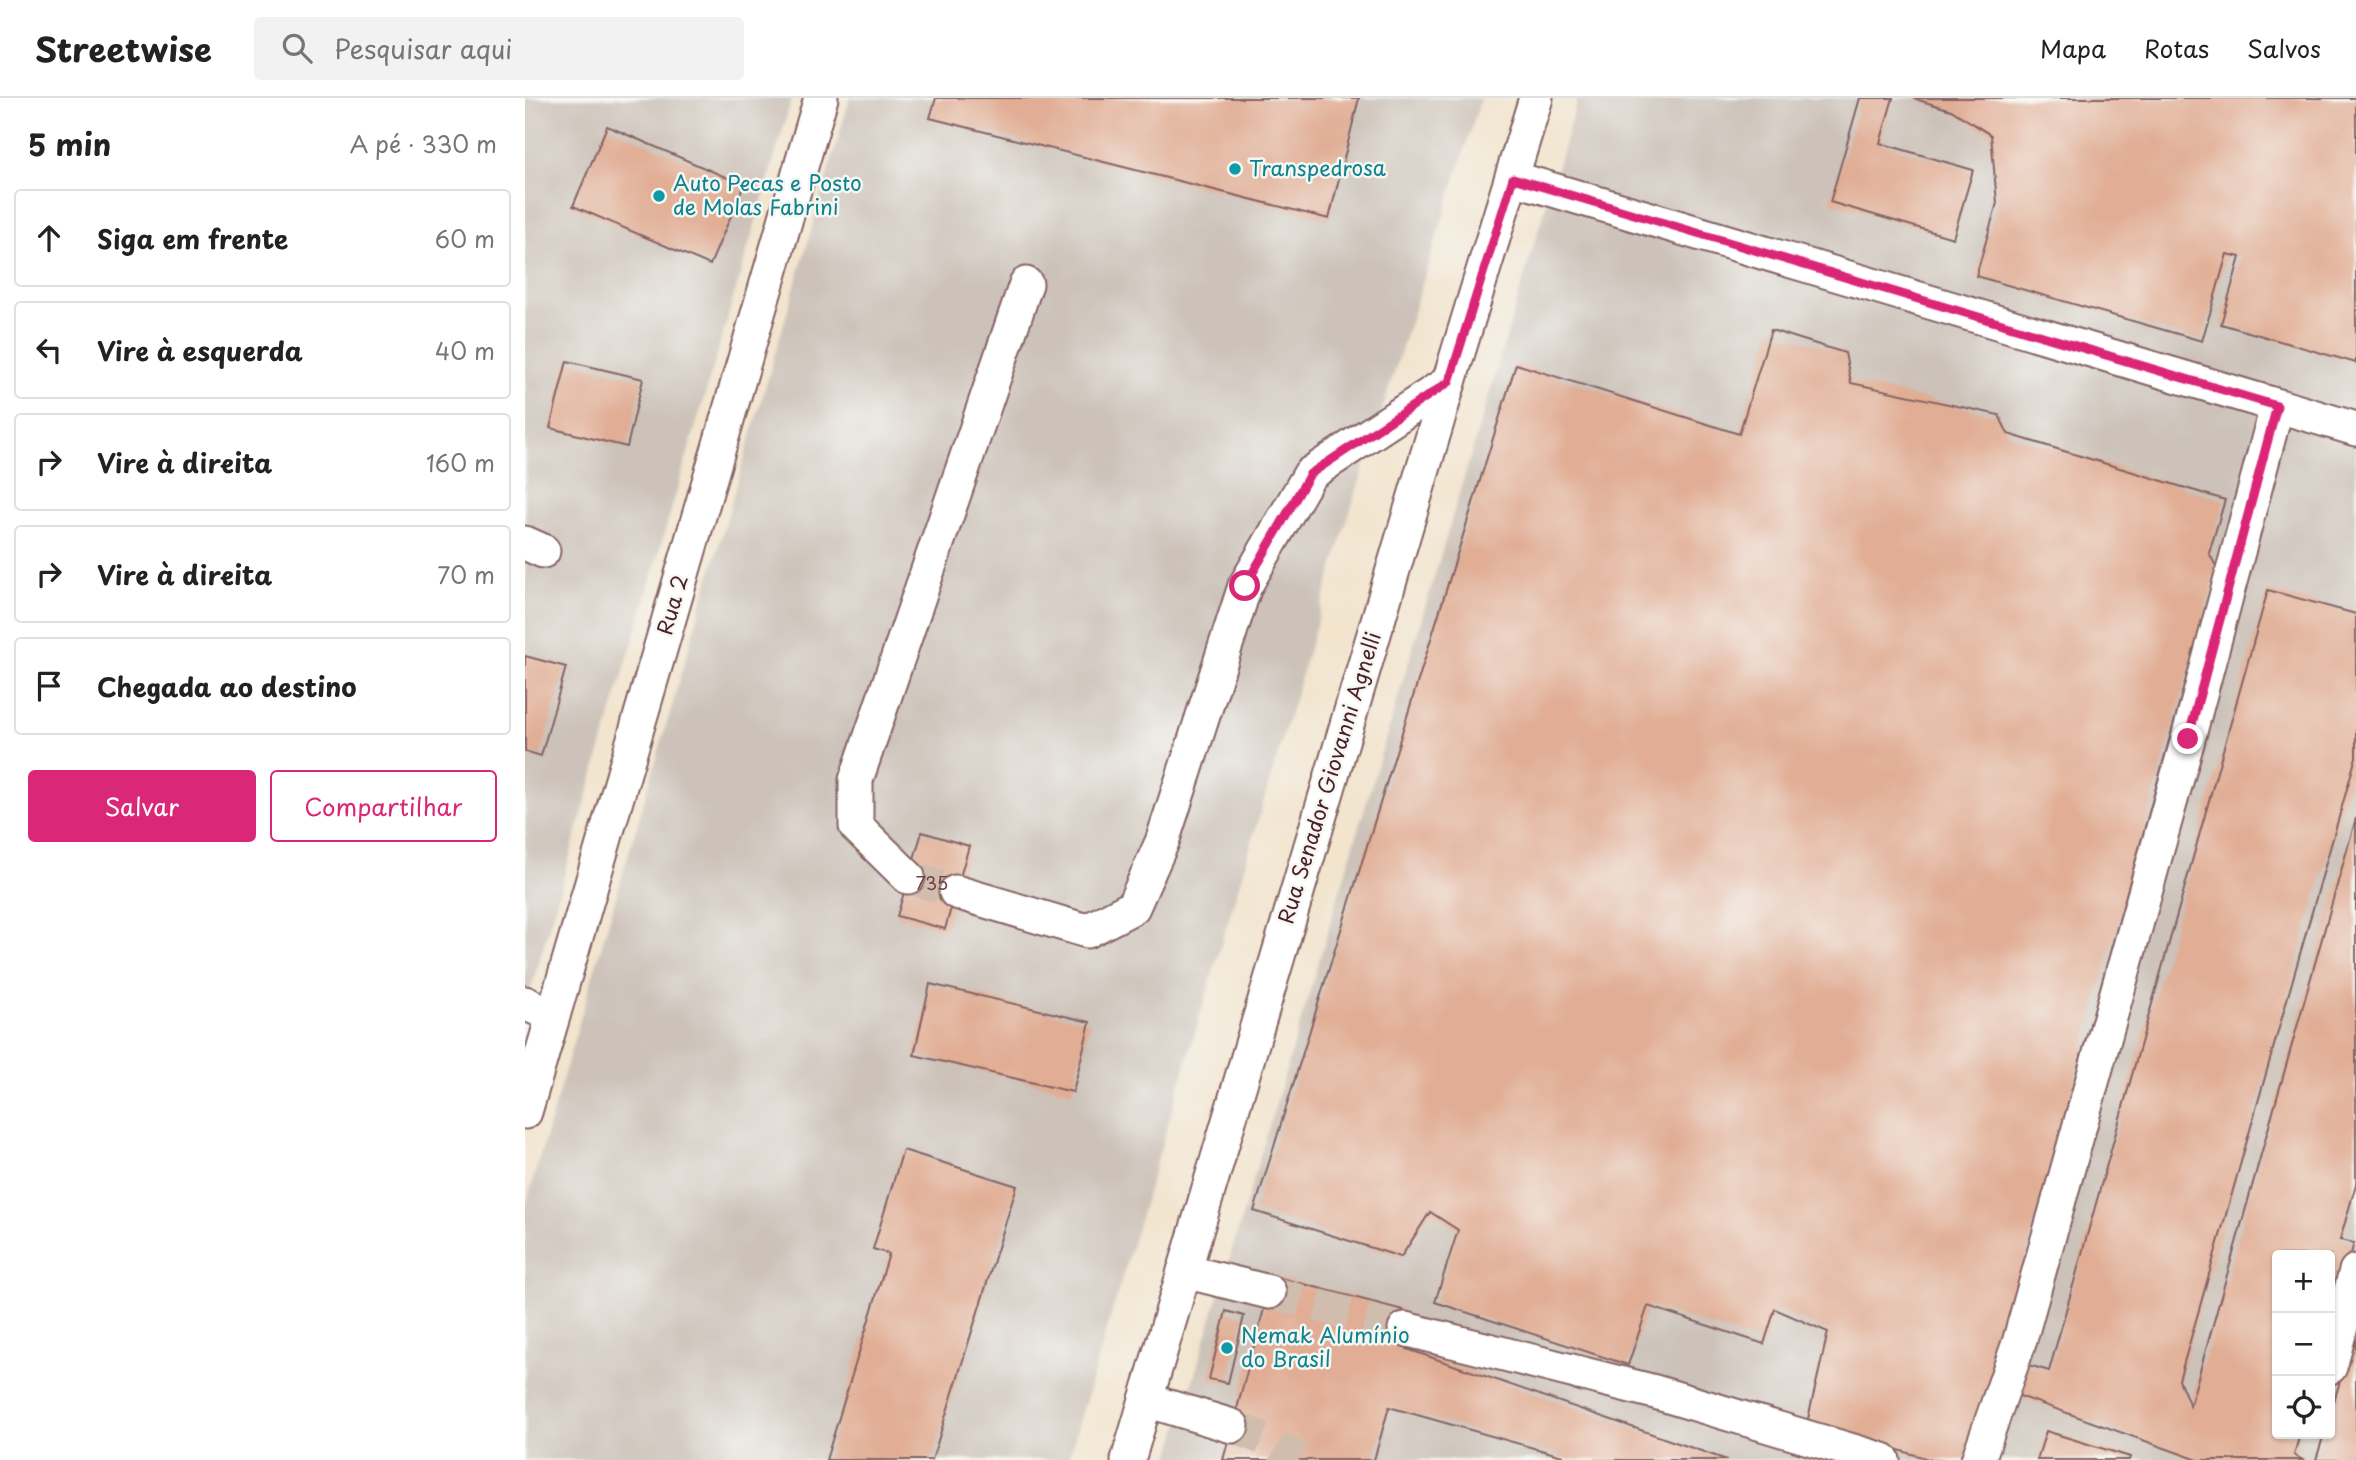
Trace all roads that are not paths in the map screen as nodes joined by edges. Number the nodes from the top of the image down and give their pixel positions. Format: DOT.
graph roads {
  1 [pos="821,98"];
  2 [pos="1536,98"];
  3 [pos="1513,178"];
  4 [pos="1026,284"];
  5 [pos="1449,382"];
  6 [pos="2277,406"];
  7 [pos="2356,429"];
  8 [pos="908,877"];
  9 [pos="956,892"];
  10 [pos="539,1010"];
  11 [pos="525,1112"];
  12 [pos="1184,1271"];
  13 [pos="2356,1271"];
  14 [pos="1269,1292"];
  15 [pos="1405,1329"];
  16 [pos="2335,1349"];
  17 [pos="1146,1400"];
  18 [pos="1232,1426"];
  19 [pos="1129,1460"];
  20 [pos="1882,1460"];
  21 [pos="1978,1460"];
  1 -- 10 [label="street, Rua 2"];
  2 -- 3 [label="street, Rua Senador Giovanni Agnelli"];
  3 -- 5 [label="street, Rua Senador Giovanni Agnelli"];
  3 -- 6 [label="street"];
  4 -- 8 [label="street"];
  5 -- 9 [label="street"];
  5 -- 12 [label="street, Rua Senador Giovanni Agnelli"];
  6 -- 7 [label="street"];
  6 -- 21 [label="street"];
  10 -- 11 [label="street, Rua 2"];
  12 -- 14 [label="street"];
  12 -- 17 [label="street, Rua Senador Giovanni Agnelli"];
  13 -- 16 [label="street"];
  15 -- 20 [label="street"];
  17 -- 18 [label="street"];
  17 -- 19 [label="street, Rua Senador Giovanni Agnelli"];
}
